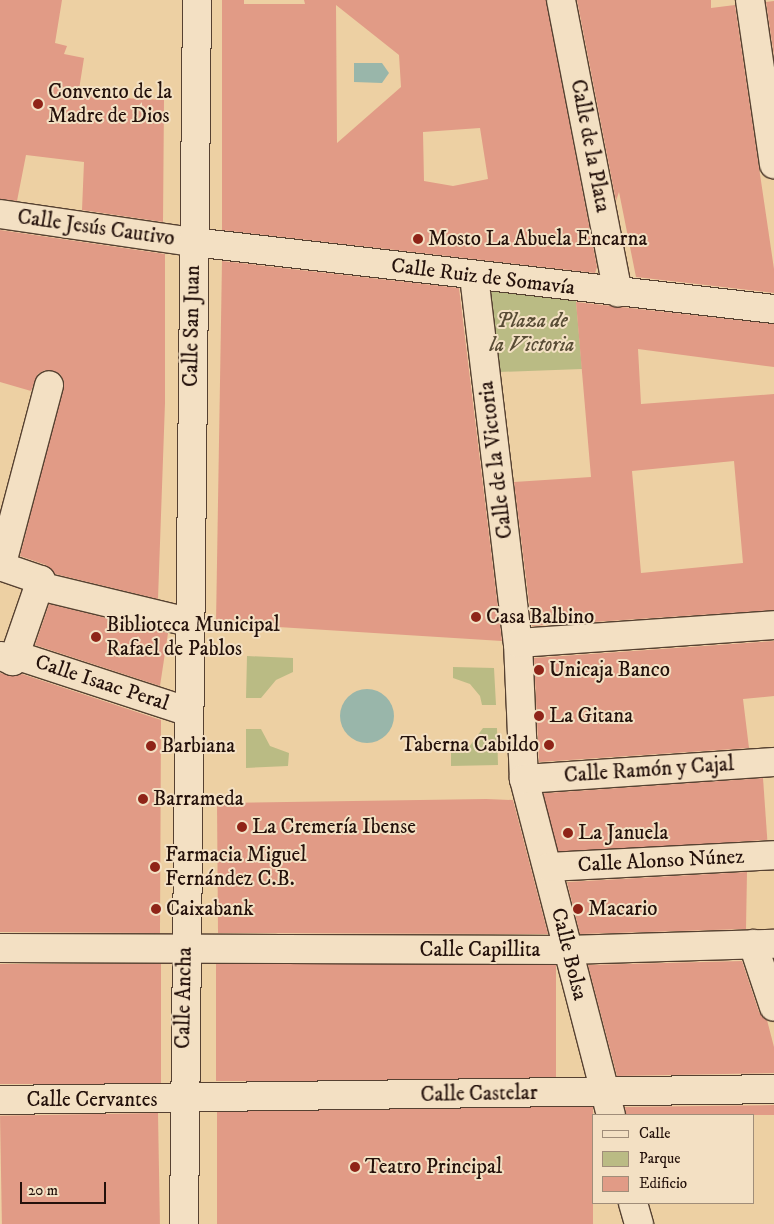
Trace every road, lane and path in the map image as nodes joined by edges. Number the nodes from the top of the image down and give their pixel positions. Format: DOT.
graph roads {
  1 [pos="197,0"];
  2 [pos="561,0"];
  3 [pos="750,0"];
  4 [pos="774,164"];
  5 [pos="0,214"];
  6 [pos="193,242"];
  7 [pos="474,276"];
  8 [pos="618,293"];
  9 [pos="774,310"];
  10 [pos="48,385"];
  11 [pos="1,567"];
  12 [pos="39,586"];
  13 [pos="188,622"];
  14 [pos="774,625"];
  15 [pos="518,644"];
  16 [pos="8,655"];
  17 [pos="188,712"];
  18 [pos="774,762"];
  19 [pos="526,785"];
  20 [pos="774,855"];
  21 [pos="548,867"];
  22 [pos="764,944"];
  23 [pos="0,948"];
  24 [pos="185,950"];
  25 [pos="566,950"];
  26 [pos="774,1007"];
  27 [pos="774,1089"];
  28 [pos="183,1099"];
  29 [pos="0,1100"];
  30 [pos="608,1104"];
  31 [pos="633,1204"];
  32 [pos="184,1224"];
  33 [pos="639,1224"];
  1 -- 6 [label="street, Calle San Juan"];
  2 -- 8 [label="street, Calle de la Plata"];
  3 -- 4 [label="street"];
  5 -- 6 [label="street, Calle Jesús Cautivo"];
  6 -- 7 [label="street, Calle Ruiz de Somavía"];
  6 -- 13 [label="street, Calle San Juan"];
  7 -- 8 [label="street, Calle Ruiz de Somavía"];
  7 -- 15 [label="street, Calle de la Victoria"];
  8 -- 9 [label="street, Calle Ruiz de Somavía"];
  10 -- 11 [label="street"];
  11 -- 12 [label="street"];
  12 -- 13 [label="street"];
  12 -- 16 [label="street"];
  13 -- 17 [label="street, Calle Ancha"];
  14 -- 15 [label="street"];
  15 -- 19 [label="street, Calle de la Victoria"];
  16 -- 17 [label="street, Calle Isaac Peral"];
  17 -- 24 [label="street, Calle Ancha"];
  18 -- 19 [label="street, Calle Ramón y Cajal"];
  19 -- 21 [label="street, Calle Bolsa"];
  20 -- 21 [label="street, Calle Alonso Núnez"];
  21 -- 25 [label="street, Calle Bolsa"];
  22 -- 25 [label="street, Calle Capillita"];
  22 -- 26 [label="street"];
  23 -- 24 [label="street, Calle Capillita"];
  24 -- 25 [label="street, Calle Capillita"];
  24 -- 28 [label="street, Calle Ancha"];
  25 -- 30 [label="street, Calle Bolsa"];
  27 -- 30 [label="street, Calle Castelar"];
  28 -- 29 [label="street, Calle Cervantes"];
  28 -- 30 [label="street, Calle Castelar"];
  28 -- 32 [label="street, Calle Ancha"];
  31 -- 33 [label="street"];
}
